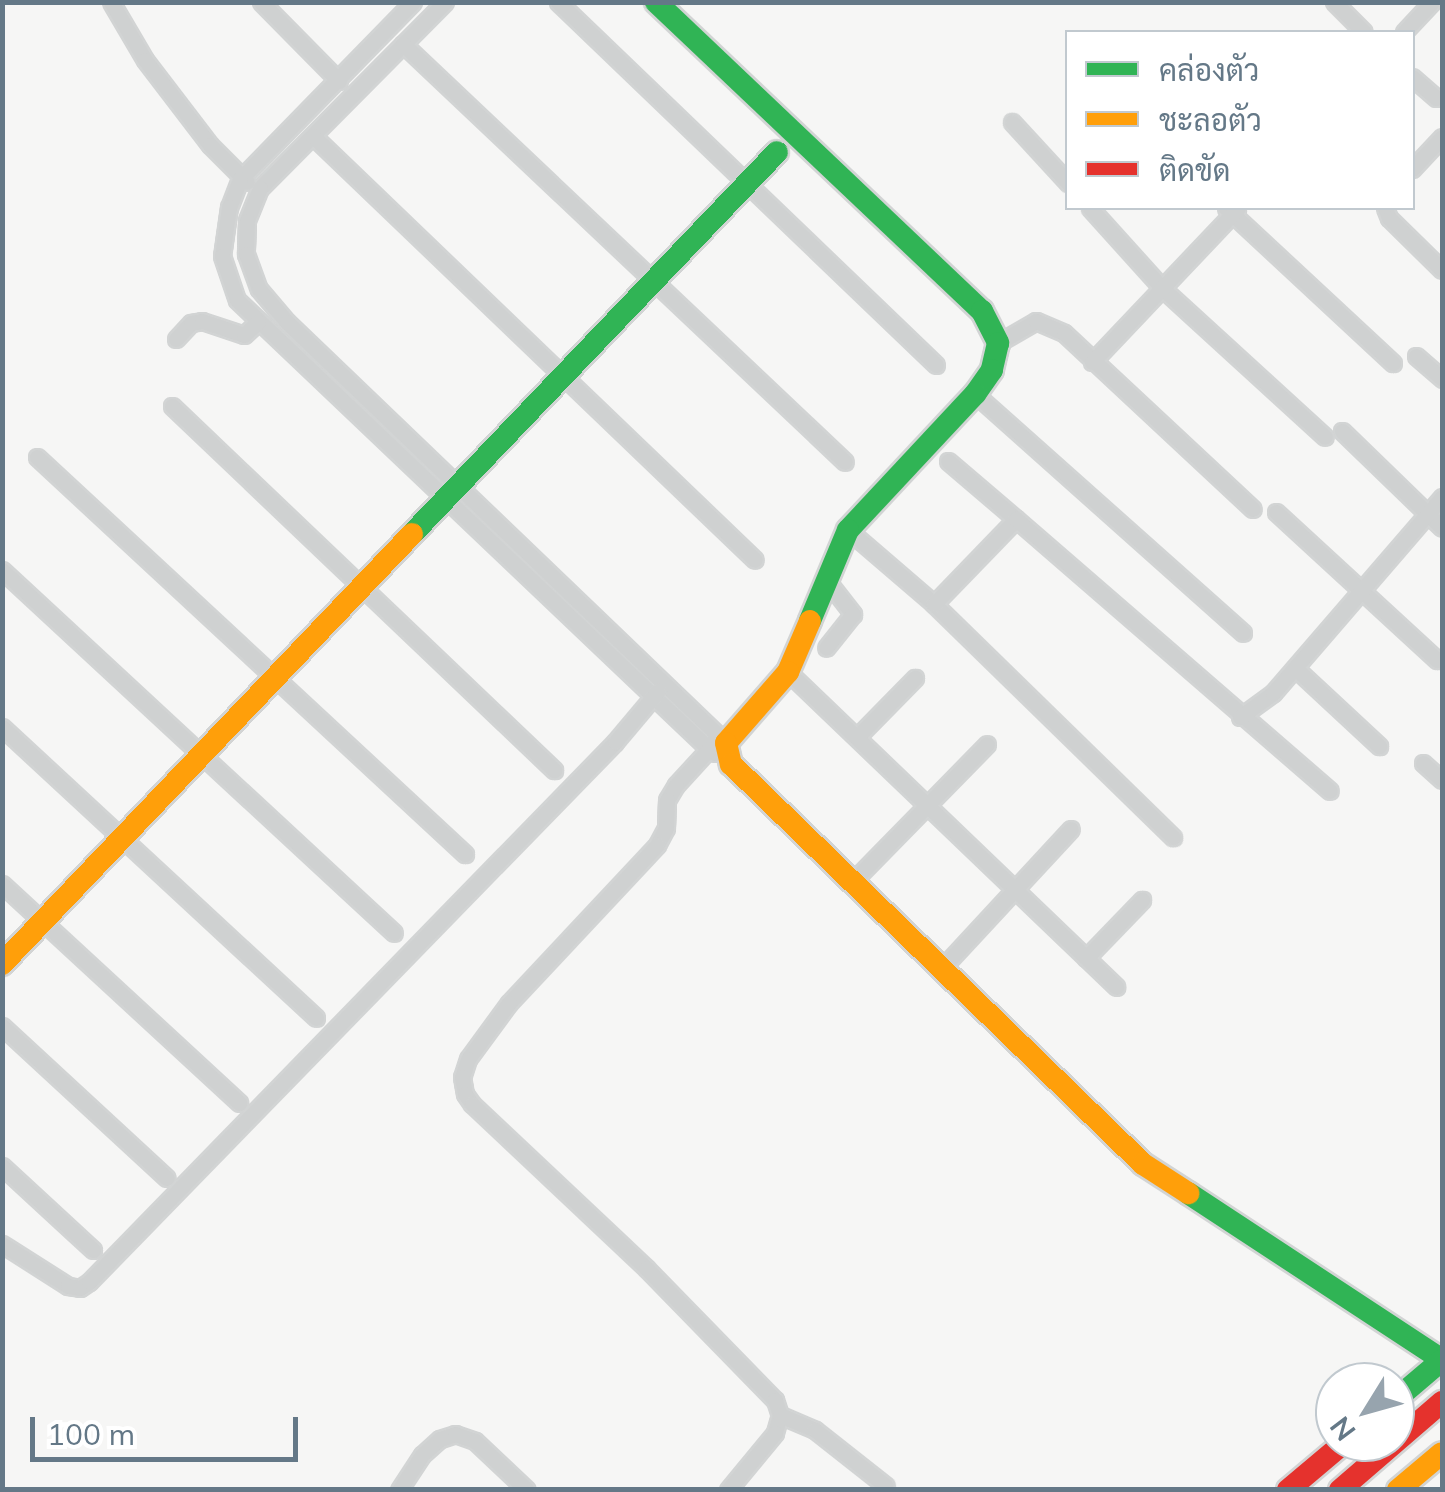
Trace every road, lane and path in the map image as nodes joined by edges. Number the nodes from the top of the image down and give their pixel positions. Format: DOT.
graph roads {
  1 [pos="111,2"];
  2 [pos="262,2"];
  3 [pos="413,2"];
  4 [pos="445,2"];
  5 [pos="558,2"];
  6 [pos="656,2"];
  7 [pos="1334,2"];
  8 [pos="1435,8"];
  9 [pos="1362,30"];
  10 [pos="1407,30"];
  11 [pos="403,44"];
  12 [pos="1415,80"];
  13 [pos="338,81"];
  14 [pos="1436,98"];
  15 [pos="1012,122"];
  16 [pos="313,136"];
  17 [pos="1442,137"];
  18 [pos="777,152"];
  19 [pos="1415,166"];
  20 [pos="240,179"];
  21 [pos="1065,180"];
  22 [pos="748,184"];
  23 [pos="260,188"];
  24 [pos="1092,210"];
  25 [pos="1232,210"];
  26 [pos="1386,210"];
  27 [pos="1442,270"];
  28 [pos="656,282"];
  29 [pos="1163,288"];
  30 [pos="258,322"];
  31 [pos="176,339"];
  32 [pos="998,343"];
  33 [pos="1416,356"];
  34 [pos="1092,362"];
  35 [pos="1392,363"];
  36 [pos="936,365"];
  37 [pos="563,377"];
  38 [pos="1442,379"];
  39 [pos="975,394"];
  40 [pos="172,406"];
  41 [pos="1342,431"];
  42 [pos="1325,437"];
  43 [pos="37,456"];
  44 [pos="948,461"];
  45 [pos="845,462"];
  46 [pos="451,492"];
  47 [pos="1442,497"];
  48 [pos="1253,509"];
  49 [pos="1276,512"];
  50 [pos="1429,513"];
  51 [pos="1016,518"];
  52 [pos="1442,528"];
  53 [pos="848,530"];
  54 [pos="755,560"];
  55 [pos="2,570"];
  56 [pos="824,578"];
  57 [pos="362,588"];
  58 [pos="1362,591"];
  59 [pos="934,604"];
  60 [pos="1242,633"];
  61 [pos="826,648"];
  62 [pos="1437,660"];
  63 [pos="1295,668"];
  64 [pos="788,672"];
  65 [pos="274,678"];
  66 [pos="915,678"];
  67 [pos="665,686"];
  68 [pos="651,696"];
  69 [pos="1240,717"];
  70 [pos="2,727"];
  71 [pos="857,738"];
  72 [pos="986,744"];
  73 [pos="1379,746"];
  74 [pos="721,748"];
  75 [pos="200,754"];
  76 [pos="1423,763"];
  77 [pos="554,770"];
  78 [pos="1442,780"];
  79 [pos="1330,791"];
  80 [pos="928,804"];
  81 [pos="1071,828"];
  82 [pos="120,836"];
  83 [pos="1173,836"];
  84 [pos="465,854"];
  85 [pos="854,880"];
  86 [pos="2,884"];
  87 [pos="1016,888"];
  88 [pos="1142,900"];
  89 [pos="42,921"];
  90 [pos="394,933"];
  91 [pos="1086,958"];
  92 [pos="2,964"];
  93 [pos="943,966"];
  94 [pos="1116,988"];
  95 [pos="316,1018"];
  96 [pos="2,1026"];
  97 [pos="239,1103"];
  98 [pos="2,1166"];
  99 [pos="167,1178"];
  100 [pos="2,1244"];
  101 [pos="94,1250"];
  102 [pos="1442,1360"];
  103 [pos="1415,1383"];
  104 [pos="1442,1402"];
  105 [pos="780,1414"];
  106 [pos="1442,1453"];
  107 [pos="1321,1462"];
  108 [pos="886,1486"];
  109 [pos="399,1490"];
  110 [pos="527,1490"];
  111 [pos="728,1490"];
  112 [pos="1288,1490"];
  113 [pos="1340,1490"];
  114 [pos="1398,1490"];
  1 -- 20 [label="street"];
  2 -- 13 [label="street"];
  3 -- 13 [label="street"];
  4 -- 11 [label="street"];
  5 -- 22 [label="street"];
  6 -- 32 [label="street"];
  7 -- 9 [label="street"];
  8 -- 10 [label="street"];
  11 -- 16 [label="street"];
  11 -- 28 [label="street"];
  12 -- 14 [label="street"];
  13 -- 20 [label="street"];
  15 -- 21 [label="street"];
  16 -- 23 [label="street"];
  16 -- 37 [label="street"];
  17 -- 19 [label="street"];
  18 -- 22 [label="street"];
  20 -- 23 [label="street"];
  20 -- 30 [label="street"];
  22 -- 28 [label="street"];
  22 -- 36 [label="street"];
  23 -- 46 [label="street"];
  24 -- 29 [label="street"];
  25 -- 29 [label="street"];
  25 -- 35 [label="street"];
  26 -- 27 [label="street"];
  28 -- 37 [label="street"];
  28 -- 45 [label="street"];
  29 -- 34 [label="street"];
  29 -- 42 [label="street"];
  30 -- 31 [label="street"];
  30 -- 46 [label="street"];
  32 -- 34 [label="street"];
  32 -- 39 [label="street"];
  33 -- 38 [label="street"];
  34 -- 48 [label="street"];
  37 -- 46 [label="street"];
  37 -- 54 [label="street"];
  39 -- 53 [label="street"];
  39 -- 60 [label="street"];
  40 -- 57 [label="street"];
  41 -- 50 [label="street"];
  43 -- 65 [label="street"];
  44 -- 51 [label="street"];
  46 -- 57 [label="street"];
  46 -- 67 [label="street"];
  46 -- 68 [label="street"];
  47 -- 50 [label="street"];
  49 -- 58 [label="street"];
  50 -- 52 [label="street"];
  50 -- 58 [label="street"];
  51 -- 59 [label="street"];
  51 -- 69 [label="street"];
  53 -- 56 [label="street"];
  53 -- 59 [label="street"];
  55 -- 75 [label="street"];
  56 -- 61 [label="street"];
  56 -- 64 [label="street"];
  57 -- 65 [label="street"];
  57 -- 77 [label="street"];
  58 -- 62 [label="street"];
  58 -- 63 [label="street"];
  59 -- 83 [label="street"];
  63 -- 69 [label="street"];
  63 -- 73 [label="street"];
  64 -- 71 [label="street"];
  64 -- 74 [label="street"];
  65 -- 75 [label="street"];
  65 -- 84 [label="street"];
  66 -- 71 [label="street"];
  67 -- 68 [label="street"];
  67 -- 74 [label="street"];
  68 -- 74 [label="street"];
  68 -- 100 [label="street"];
  69 -- 79 [label="street"];
  70 -- 82 [label="street"];
  71 -- 80 [label="street"];
  72 -- 80 [label="street"];
  74 -- 85 [label="street"];
  74 -- 105 [label="street"];
  75 -- 82 [label="street"];
  75 -- 90 [label="street"];
  76 -- 78 [label="street"];
  80 -- 85 [label="street"];
  80 -- 87 [label="street"];
  81 -- 87 [label="street"];
  82 -- 89 [label="street"];
  82 -- 95 [label="street"];
  85 -- 93 [label="street"];
  86 -- 89 [label="street"];
  87 -- 91 [label="street"];
  87 -- 93 [label="street"];
  88 -- 91 [label="street"];
  89 -- 92 [label="street"];
  89 -- 97 [label="street"];
  91 -- 94 [label="street"];
  93 -- 102 [label="street"];
  96 -- 99 [label="street"];
  98 -- 101 [label="street"];
  102 -- 103 [label="street"];
  104 -- 113 [label="street"];
  105 -- 108 [label="street"];
  105 -- 111 [label="street"];
  106 -- 114 [label="street"];
  107 -- 112 [label="street"];
  109 -- 110 [label="street"];
}
